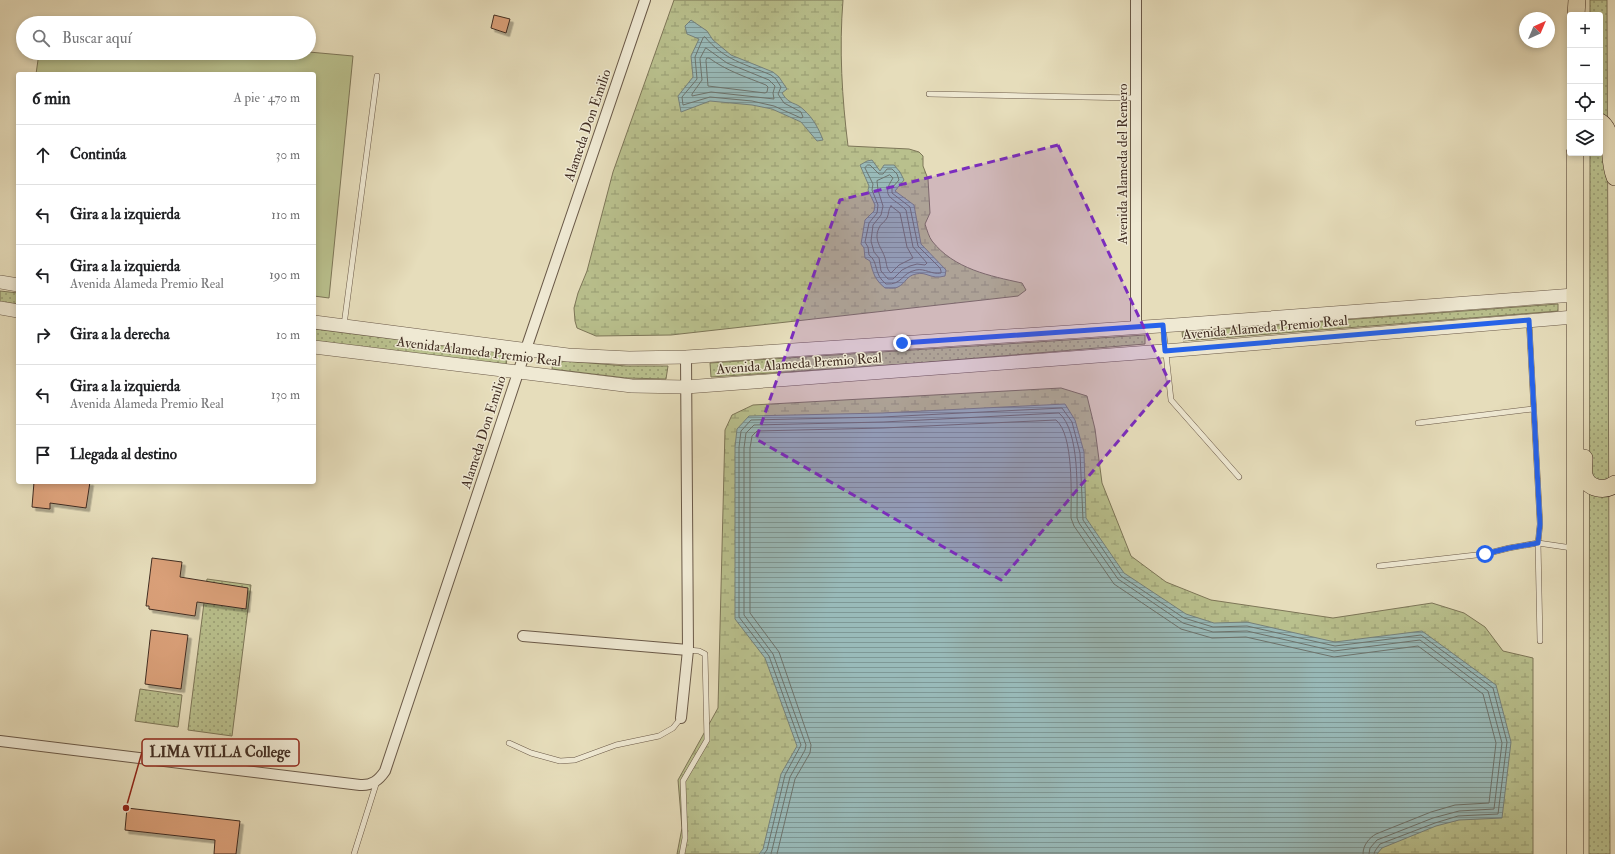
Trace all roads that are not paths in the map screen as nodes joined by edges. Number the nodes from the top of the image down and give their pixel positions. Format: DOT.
graph roads {
  1 [pos="645,0"];
  2 [pos="1136,0"];
  3 [pos="1576,0"];
  4 [pos="1576,12"];
  5 [pos="377,76"];
  6 [pos="929,94"];
  7 [pos="1136,98"];
  8 [pos="1603,124"];
  9 [pos="1575,156"];
  10 [pos="1615,177"];
  11 [pos="0,282"];
  12 [pos="16,284"];
  13 [pos="1574,295"];
  14 [pos="0,308"];
  15 [pos="16,311"];
  16 [pos="1574,317"];
  17 [pos="1529,320"];
  18 [pos="316,322"];
  19 [pos="1163,325"];
  20 [pos="344,326"];
  21 [pos="1136,328"];
  22 [pos="316,347"];
  23 [pos="526,349"];
  24 [pos="1165,351"];
  25 [pos="686,357"];
  26 [pos="518,372"];
  27 [pos="686,387"];
  28 [pos="1533,409"];
  29 [pos="1575,411"];
  30 [pos="1418,423"];
  31 [pos="1239,477"];
  32 [pos="1615,484"];
  33 [pos="1538,543"];
  34 [pos="1575,549"];
  35 [pos="1379,566"];
  36 [pos="523,636"];
  37 [pos="1540,640"];
  38 [pos="688,650"];
  39 [pos="681,718"];
  40 [pos="0,741"];
  41 [pos="509,743"];
  42 [pos="377,780"];
  43 [pos="354,854"];
  44 [pos="682,854"];
  45 [pos="1575,854"];
  1 -- 23 [label="street, Alameda Don Emilio"];
  2 -- 7 [label="street, Avenida Alameda del Remero"];
  3 -- 4 [label="main road"];
  5 -- 20 [label="lane"];
  6 -- 7 [label="lane"];
  7 -- 21 [label="street, Avenida Alameda del Remero"];
  8 -- 10 [label="main road"];
  9 -- 13 [label="main road"];
  11 -- 12 [label="street"];
  13 -- 16 [label="main road"];
  13 -- 19 [label="street, Avenida Alameda Premio Real"];
  14 -- 15 [label="street"];
  16 -- 17 [label="street, Avenida Alameda Premio Real"];
  16 -- 29 [label="main road"];
  17 -- 24 [label="street, Avenida Alameda Premio Real"];
  17 -- 28 [label="lane"];
  18 -- 20 [label="street, Avenida Alameda Premio Real"];
  19 -- 21 [label="street, Avenida Alameda Premio Real"];
  19 -- 24 [label="lane"];
  20 -- 23 [label="street, Avenida Alameda Premio Real"];
  21 -- 25 [label="street, Avenida Alameda Premio Real"];
  22 -- 26 [label="street, Avenida Alameda Premio Real"];
  23 -- 25 [label="street, Avenida Alameda Premio Real"];
  23 -- 26 [label="street, Alameda Don Emilio"];
  24 -- 27 [label="street, Avenida Alameda Premio Real"];
  24 -- 31 [label="lane"];
  25 -- 27 [label="street"];
  26 -- 27 [label="street, Avenida Alameda Premio Real"];
  26 -- 42 [label="street, Alameda Don Emilio"];
  27 -- 38 [label="street"];
  28 -- 30 [label="lane"];
  28 -- 33 [label="lane"];
  29 -- 32 [label="main road"];
  29 -- 34 [label="main road"];
  33 -- 34 [label="lane"];
  33 -- 35 [label="lane"];
  33 -- 37 [label="lane"];
  34 -- 45 [label="main road"];
  36 -- 38 [label="street"];
  38 -- 39 [label="street"];
  38 -- 44 [label="lane"];
  39 -- 41 [label="lane"];
  40 -- 42 [label="street"];
  42 -- 43 [label="lane"];
}
